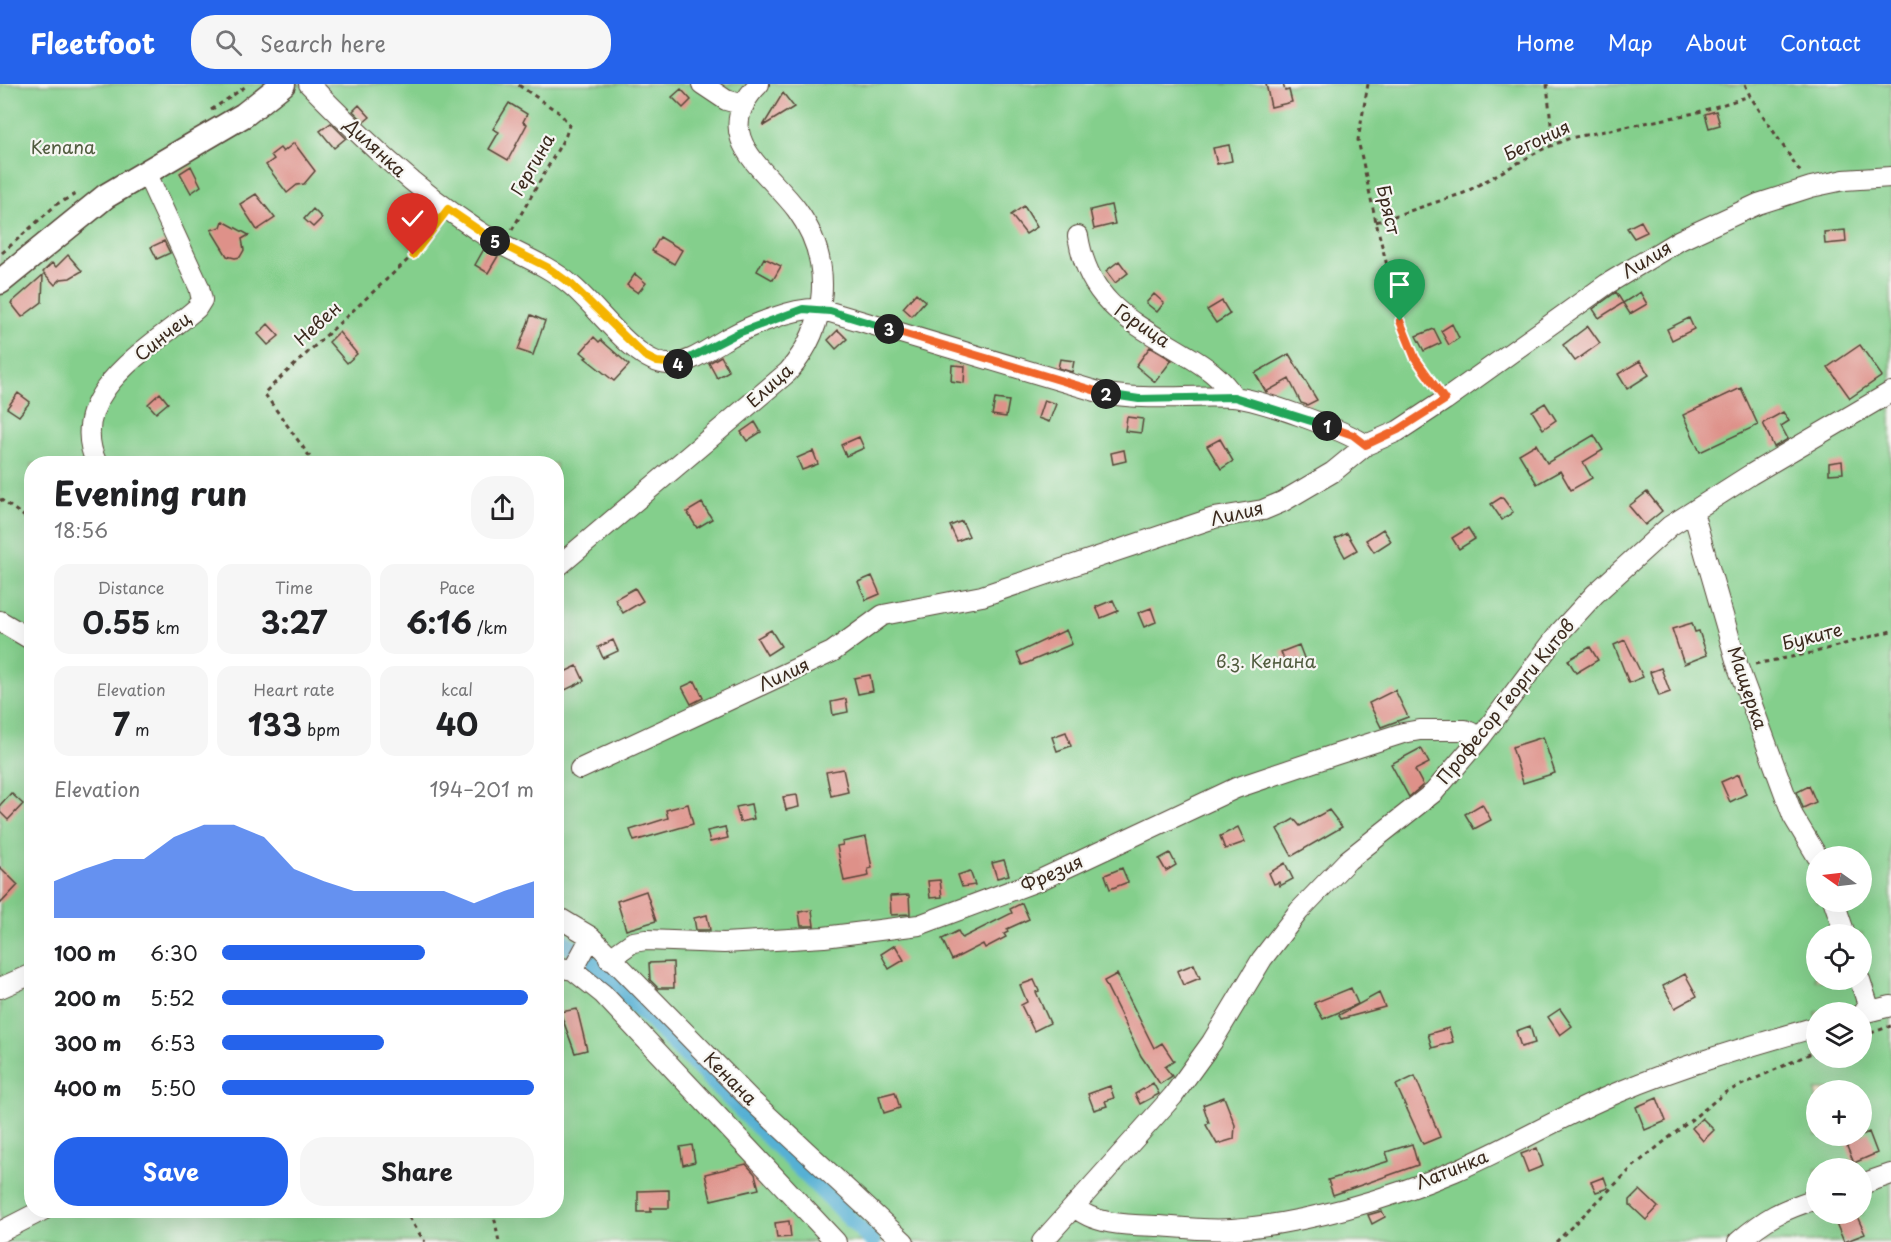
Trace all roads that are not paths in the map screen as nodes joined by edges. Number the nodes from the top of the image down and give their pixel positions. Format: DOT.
graph roads {
  1 [pos="283,84"];
  2 [pos="309,84"];
  3 [pos="702,84"];
  4 [pos="759,84"];
  5 [pos="744,105"];
  6 [pos="146,172"];
  7 [pos="1891,177"];
  8 [pos="1077,236"];
  9 [pos="0,282"];
  10 [pos="820,309"];
  11 [pos="1891,393"];
  12 [pos="1234,397"];
  13 [pos="1366,445"];
  14 [pos="94,456"];
  15 [pos="1693,512"];
  16 [pos="564,561"];
  17 [pos="0,621"];
  18 [pos="24,635"];
  19 [pos="1481,737"];
  20 [pos="580,769"];
  21 [pos="1810,846"];
  22 [pos="564,921"];
  23 [pos="591,937"];
  24 [pos="609,959"];
  25 [pos="565,969"];
  26 [pos="24,978"];
  27 [pos="0,988"];
  28 [pos="1891,1006"];
  29 [pos="1872,1011"];
  30 [pos="1806,1029"];
  31 [pos="1891,1174"];
  32 [pos="1872,1181"];
  33 [pos="1806,1202"];
  34 [pos="1074,1206"];
  35 [pos="27,1218"];
  36 [pos="0,1232"];
  37 [pos="837,1242"];
  38 [pos="904,1242"];
  39 [pos="1042,1242"];
  40 [pos="1738,1242"];
  1 -- 6 [label="main road"];
  2 -- 10 [label="street, Дилянка"];
  3 -- 5 [label="street"];
  4 -- 5 [label="street"];
  5 -- 10 [label="street, Елица"];
  6 -- 9 [label="main road"];
  6 -- 14 [label="street, Синчец"];
  7 -- 13 [label="street, Лилия"];
  8 -- 12 [label="street, Горица"];
  10 -- 12 [label="street, Дилянка"];
  10 -- 16 [label="street, Елица"];
  11 -- 15 [label="street, Професор Георги Китов"];
  12 -- 13 [label="street, Дилянка"];
  13 -- 20 [label="street, Лилия"];
  15 -- 19 [label="street, Професор Георги Китов"];
  15 -- 21 [label="street, Мащерка"];
  17 -- 18 [label="street"];
  19 -- 24 [label="street, Фрезия"];
  19 -- 34 [label="street, Професор Георги Китов"];
  22 -- 23 [label="street, Кенана"];
  23 -- 24 [label="street, Кенана"];
  23 -- 25 [label="street"];
  24 -- 38 [label="street, Кенана"];
  25 -- 37 [label="street, Кенана"];
  26 -- 27 [label="street"];
  28 -- 29 [label="street"];
  30 -- 34 [label="street, Латинка"];
  31 -- 32 [label="street"];
  33 -- 40 [label="street"];
  34 -- 39 [label="street, Професор Георги Китов"];
  35 -- 36 [label="street"];
}
